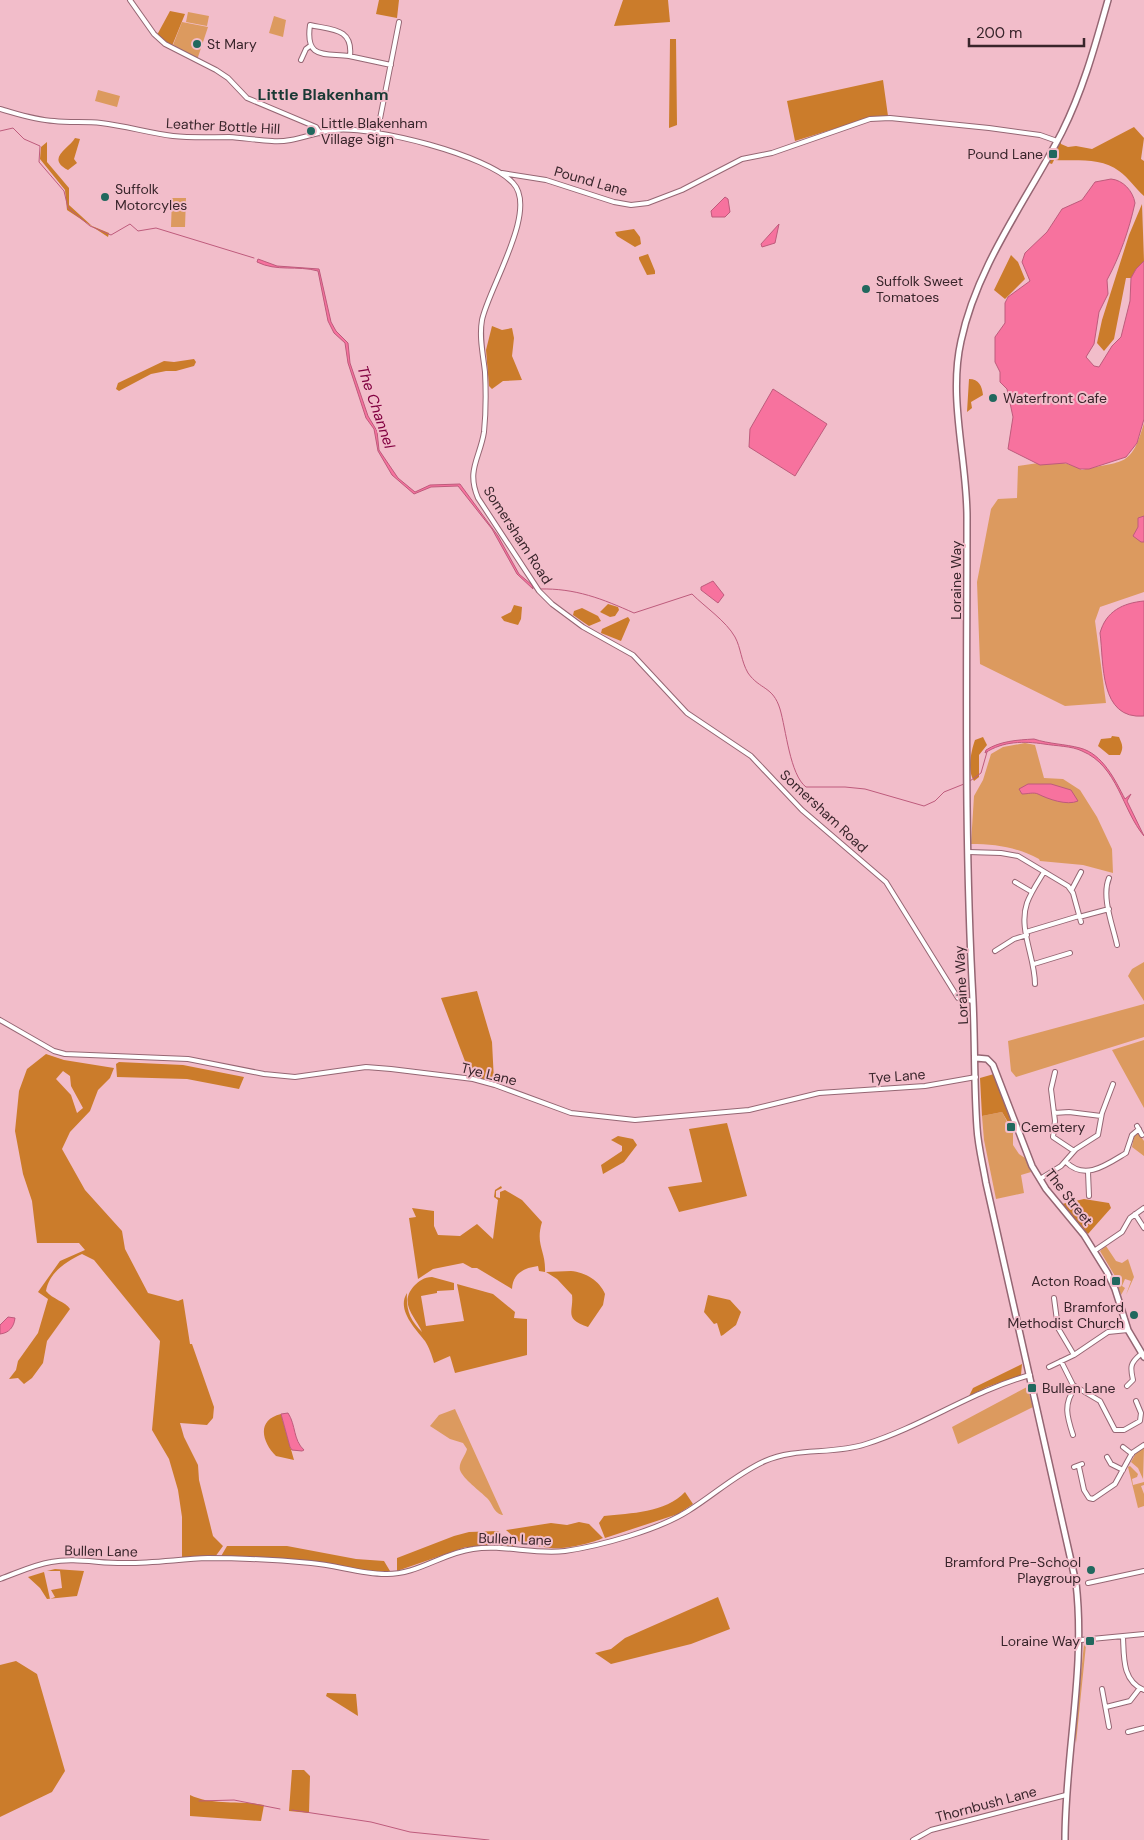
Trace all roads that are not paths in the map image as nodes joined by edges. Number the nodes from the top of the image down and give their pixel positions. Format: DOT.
graph roads {
  1 [pos="130,0"];
  2 [pos="1108,0"];
  3 [pos="398,22"];
  4 [pos="310,46"];
  5 [pos="350,56"];
  6 [pos="301,60"];
  7 [pos="391,66"];
  8 [pos="0,108"];
  9 [pos="320,133"];
  10 [pos="377,134"];
  11 [pos="1057,141"];
  12 [pos="500,172"];
  13 [pos="520,175"];
  14 [pos="515,184"];
  15 [pos="968,852"];
  16 [pos="1044,872"];
  17 [pos="1081,872"];
  18 [pos="1109,878"];
  19 [pos="1015,882"];
  20 [pos="1072,890"];
  21 [pos="1032,892"];
  22 [pos="1101,892"];
  23 [pos="1107,892"];
  24 [pos="1109,909"];
  25 [pos="1080,918"];
  26 [pos="1026,934"];
  27 [pos="1117,945"];
  28 [pos="995,950"];
  29 [pos="1070,953"];
  30 [pos="1034,964"];
  31 [pos="1034,984"];
  32 [pos="973,1001"];
  33 [pos="0,1020"];
  34 [pos="976,1058"];
  35 [pos="1055,1072"];
  36 [pos="976,1078"];
  37 [pos="1113,1084"];
  38 [pos="1054,1113"];
  39 [pos="1101,1116"];
  40 [pos="1142,1135"];
  41 [pos="1074,1151"];
  42 [pos="1066,1162"];
  43 [pos="1088,1172"];
  44 [pos="1040,1180"];
  45 [pos="1089,1196"];
  46 [pos="1144,1208"];
  47 [pos="1135,1214"];
  48 [pos="1144,1228"];
  49 [pos="1094,1251"];
  50 [pos="1054,1298"];
  51 [pos="1128,1330"];
  52 [pos="1074,1355"];
  53 [pos="1143,1356"];
  54 [pos="1061,1361"];
  55 [pos="1049,1367"];
  56 [pos="1130,1372"];
  57 [pos="1030,1375"];
  58 [pos="1125,1375"];
  59 [pos="1127,1386"];
  60 [pos="1075,1388"];
  61 [pos="1136,1402"];
  62 [pos="1073,1435"];
  63 [pos="1144,1445"];
  64 [pos="1123,1447"];
  65 [pos="1132,1454"];
  66 [pos="1107,1456"];
  67 [pos="1078,1466"];
  68 [pos="1123,1470"];
  69 [pos="1144,1570"];
  70 [pos="1092,1577"];
  71 [pos="0,1579"];
  72 [pos="1093,1582"];
  73 [pos="1088,1583"];
  74 [pos="1144,1634"];
  75 [pos="1123,1637"];
  76 [pos="1080,1640"];
  77 [pos="1102,1688"];
  78 [pos="1142,1689"];
  79 [pos="1106,1707"];
  80 [pos="1109,1727"];
  81 [pos="1144,1728"];
  82 [pos="1128,1732"];
  83 [pos="1066,1795"];
  84 [pos="913,1840"];
  85 [pos="1065,1840"];
  1 -- 9 [label="street"];
  2 -- 11 [label="main road, Loraine Way"];
  3 -- 7 [label="street"];
  4 -- 5 [label="street"];
  4 -- 5 [label="street"];
  4 -- 6 [label="street"];
  5 -- 7 [label="street"];
  7 -- 10 [label="street"];
  8 -- 9 [label="street, Leather Bottle Hill"];
  9 -- 10 [label="street, Leather Bottle Hill"];
  10 -- 12 [label="street, Leather Bottle Hill"];
  11 -- 13 [label="street, Pound Lane"];
  11 -- 15 [label="main road, Loraine Way"];
  12 -- 13 [label="street, Pound Lane"];
  12 -- 14 [label="street"];
  13 -- 14 [label="street"];
  14 -- 32 [label="street, Somersham Road"];
  15 -- 16 [label="street"];
  15 -- 32 [label="main road, Loraine Way"];
  16 -- 20 [label="street"];
  16 -- 21 [label="street"];
  17 -- 20 [label="street"];
  18 -- 23 [label="street"];
  19 -- 21 [label="street"];
  20 -- 25 [label="street"];
  21 -- 26 [label="street"];
  22 -- 23 [label="street"];
  23 -- 24 [label="street"];
  24 -- 25 [label="street"];
  24 -- 27 [label="street"];
  25 -- 26 [label="street"];
  26 -- 28 [label="street"];
  26 -- 30 [label="street"];
  29 -- 30 [label="street"];
  30 -- 31 [label="street"];
  32 -- 34 [label="main road, Loraine Way"];
  33 -- 36 [label="street, Tye Lane"];
  34 -- 36 [label="main road, Loraine Way"];
  34 -- 44 [label="main road, The Street"];
  35 -- 38 [label="street"];
  36 -- 57 [label="main road, Loraine Way"];
  37 -- 39 [label="street"];
  38 -- 39 [label="street"];
  38 -- 41 [label="street"];
  39 -- 41 [label="street"];
  40 -- 43 [label="street"];
  41 -- 42 [label="street"];
  42 -- 43 [label="street"];
  42 -- 44 [label="street"];
  43 -- 45 [label="street"];
  44 -- 49 [label="main road, The Street"];
  46 -- 47 [label="street"];
  47 -- 48 [label="street"];
  47 -- 49 [label="street"];
  49 -- 51 [label="main road, The Street"];
  50 -- 52 [label="street"];
  51 -- 52 [label="street"];
  51 -- 53 [label="main road, The Street"];
  52 -- 54 [label="street"];
  53 -- 56 [label="street"];
  54 -- 55 [label="street"];
  54 -- 60 [label="street"];
  56 -- 58 [label="street"];
  56 -- 59 [label="street"];
  57 -- 71 [label="street, Bullen Lane"];
  57 -- 76 [label="main road, Loraine Way"];
  60 -- 61 [label="street"];
  60 -- 62 [label="street"];
  63 -- 65 [label="street"];
  64 -- 65 [label="street"];
  65 -- 68 [label="street"];
  66 -- 68 [label="street"];
  67 -- 68 [label="street"];
  69 -- 72 [label="street"];
  70 -- 72 [label="street"];
  72 -- 73 [label="street"];
  74 -- 75 [label="street"];
  75 -- 76 [label="street"];
  75 -- 78 [label="street"];
  76 -- 83 [label="main road, Loraine Way"];
  77 -- 79 [label="street"];
  78 -- 79 [label="street"];
  79 -- 80 [label="street"];
  81 -- 82 [label="street"];
  83 -- 84 [label="street, Thornbush Lane"];
  83 -- 85 [label="main road, Loraine Way"];
}
